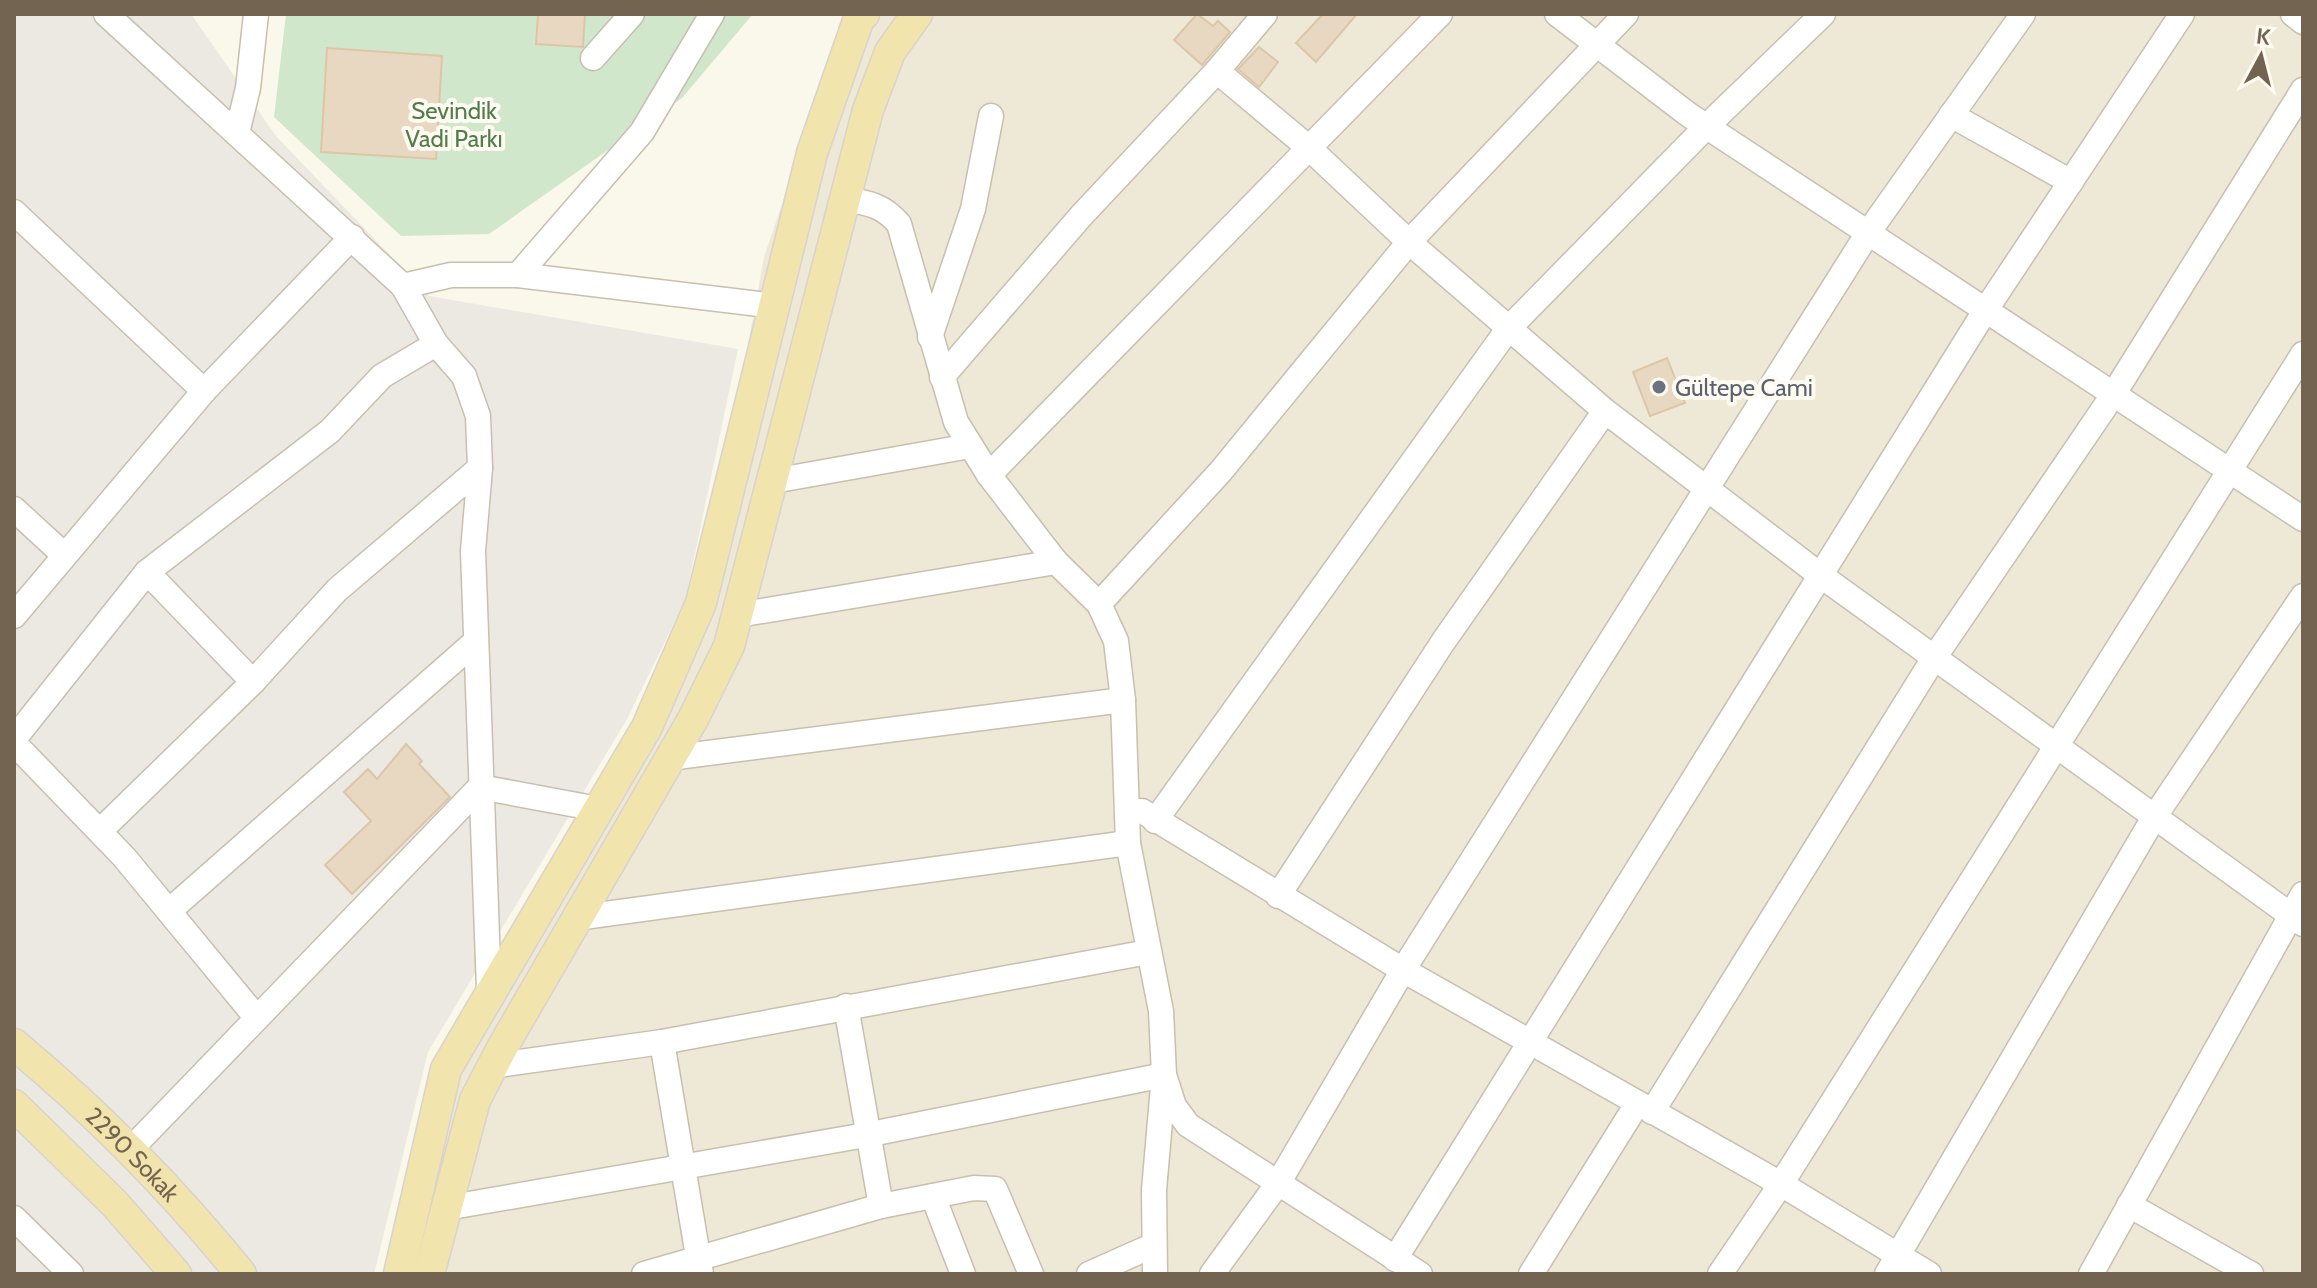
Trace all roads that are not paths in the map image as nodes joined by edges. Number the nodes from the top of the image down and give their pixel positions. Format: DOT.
graph roads {
  1 [pos="106,14"];
  2 [pos="256,14"];
  3 [pos="632,14"];
  4 [pos="712,14"];
  5 [pos="864,14"];
  6 [pos="917,14"];
  7 [pos="1265,14"];
  8 [pos="1440,14"];
  9 [pos="1557,14"];
  10 [pos="1626,14"];
  11 [pos="1823,14"];
  12 [pos="2023,14"];
  13 [pos="2182,14"];
  14 [pos="2293,14"];
  15 [pos="2303,22"];
  16 [pos="1595,44"];
  17 [pos="593,58"];
  18 [pos="1217,71"];
  19 [pos="2303,90"];
  20 [pos="1951,115"];
  21 [pos="991,116"];
  22 [pos="1707,126"];
  23 [pos="237,133"];
  24 [pos="1309,148"];
  25 [pos="2071,182"];
  26 [pos="845,199"];
  27 [pos="14,212"];
  28 [pos="1868,233"];
  29 [pos="352,237"];
  30 [pos="1409,242"];
  31 [pos="518,275"];
  32 [pos="403,286"];
  33 [pos="776,306"];
  34 [pos="1985,311"];
  35 [pos="1508,329"];
  36 [pos="930,337"];
  37 [pos="436,344"];
  38 [pos="2303,354"];
  39 [pos="942,377"];
  40 [pos="204,391"];
  41 [pos="2113,395"];
  42 [pos="1605,411"];
  43 [pos="970,446"];
  44 [pos="480,468"];
  45 [pos="2231,472"];
  46 [pos="989,475"];
  47 [pos="773,481"];
  48 [pos="1707,487"];
  49 [pos="14,509"];
  50 [pos="2303,519"];
  51 [pos="63,554"];
  52 [pos="1056,562"];
  53 [pos="147,572"];
  54 [pos="1820,575"];
  55 [pos="2303,596"];
  56 [pos="1099,604"];
  57 [pos="738,615"];
  58 [pos="14,616"];
  59 [pos="475,642"];
  60 [pos="1934,658"];
  61 [pos="253,682"];
  62 [pos="1123,700"];
  63 [pos="14,741"];
  64 [pos="2057,745"];
  65 [pos="669,758"];
  66 [pos="480,787"];
  67 [pos="1126,798"];
  68 [pos="598,809"];
  69 [pos="2153,819"];
  70 [pos="1155,821"];
  71 [pos="100,831"];
  72 [pos="1128,843"];
  73 [pos="2303,894"];
  74 [pos="1278,896"];
  75 [pos="169,911"];
  76 [pos="576,918"];
  77 [pos="2296,920"];
  78 [pos="1148,952"];
  79 [pos="1403,970"];
  80 [pos="489,990"];
  81 [pos="846,1006"];
  82 [pos="256,1017"];
  83 [pos="662,1042"];
  84 [pos="1528,1043"];
  85 [pos="14,1044"];
  86 [pos="491,1066"];
  87 [pos="1164,1075"];
  88 [pos="14,1105"];
  89 [pos="1645,1108"];
  90 [pos="866,1135"];
  91 [pos="130,1150"];
  92 [pos="681,1169"];
  93 [pos="1279,1182"];
  94 [pos="1781,1184"];
  95 [pos="933,1196"];
  96 [pos="2129,1205"];
  97 [pos="881,1206"];
  98 [pos="446,1208"];
  99 [pos="14,1218"];
  100 [pos="1154,1245"];
  101 [pos="1395,1259"];
  102 [pos="1893,1264"];
  103 [pos="699,1266"];
  104 [pos="71,1274"];
  105 [pos="176,1274"];
  106 [pos="241,1274"];
  107 [pos="399,1274"];
  108 [pos="429,1274"];
  109 [pos="644,1274"];
  110 [pos="963,1274"];
  111 [pos="1031,1274"];
  112 [pos="1089,1274"];
  113 [pos="1155,1274"];
  114 [pos="1212,1274"];
  115 [pos="1420,1274"];
  116 [pos="1531,1274"];
  117 [pos="1720,1274"];
  118 [pos="1929,1274"];
  119 [pos="2091,1274"];
  120 [pos="2251,1274"];
  1 -- 23 [label="street"];
  2 -- 23 [label="street"];
  3 -- 17 [label="street"];
  4 -- 31 [label="street"];
  5 -- 33 [label="main road"];
  6 -- 26 [label="main road"];
  7 -- 18 [label="street"];
  8 -- 24 [label="street"];
  9 -- 16 [label="street"];
  10 -- 16 [label="street"];
  11 -- 22 [label="street"];
  12 -- 20 [label="street"];
  13 -- 25 [label="street"];
  14 -- 15 [label="street"];
  16 -- 22 [label="street"];
  16 -- 30 [label="street"];
  18 -- 24 [label="street"];
  18 -- 39 [label="street"];
  19 -- 41 [label="street"];
  20 -- 25 [label="street"];
  20 -- 28 [label="street"];
  21 -- 36 [label="street"];
  22 -- 28 [label="street"];
  22 -- 35 [label="street"];
  23 -- 29 [label="street"];
  24 -- 30 [label="street"];
  24 -- 46 [label="street"];
  25 -- 34 [label="street"];
  26 -- 36 [label="street"];
  26 -- 47 [label="main road"];
  27 -- 40 [label="street"];
  28 -- 34 [label="street"];
  28 -- 48 [label="street"];
  29 -- 32 [label="street"];
  29 -- 40 [label="street"];
  30 -- 35 [label="street"];
  30 -- 56 [label="street"];
  31 -- 32 [label="street"];
  31 -- 33 [label="street"];
  32 -- 37 [label="street"];
  33 -- 68 [label="main road"];
  34 -- 41 [label="street"];
  34 -- 54 [label="street"];
  35 -- 42 [label="street"];
  35 -- 70 [label="street"];
  36 -- 39 [label="street"];
  37 -- 44 [label="street"];
  37 -- 53 [label="street"];
  38 -- 45 [label="street"];
  39 -- 43 [label="street"];
  40 -- 51 [label="street"];
  41 -- 45 [label="street"];
  41 -- 60 [label="street"];
  42 -- 48 [label="street"];
  42 -- 74 [label="street"];
  43 -- 46 [label="street"];
  43 -- 47 [label="street"];
  44 -- 59 [label="street"];
  44 -- 61 [label="street"];
  45 -- 50 [label="street"];
  45 -- 64 [label="street"];
  46 -- 52 [label="street"];
  47 -- 57 [label="main road"];
  48 -- 54 [label="street"];
  48 -- 79 [label="street"];
  49 -- 51 [label="street"];
  51 -- 58 [label="street"];
  52 -- 56 [label="street"];
  52 -- 57 [label="street"];
  53 -- 61 [label="street"];
  53 -- 63 [label="street"];
  54 -- 60 [label="street"];
  54 -- 84 [label="street"];
  55 -- 69 [label="street"];
  56 -- 62 [label="street"];
  57 -- 65 [label="main road"];
  59 -- 66 [label="street"];
  59 -- 75 [label="street"];
  60 -- 64 [label="street"];
  60 -- 89 [label="street"];
  61 -- 71 [label="street"];
  62 -- 65 [label="street"];
  62 -- 67 [label="street"];
  63 -- 71 [label="street"];
  64 -- 69 [label="street"];
  64 -- 94 [label="street"];
  65 -- 76 [label="main road"];
  66 -- 68 [label="street"];
  66 -- 80 [label="street"];
  66 -- 82 [label="street"];
  67 -- 70 [label="street"];
  67 -- 72 [label="street"];
  68 -- 80 [label="main road"];
  69 -- 77 [label="street"];
  69 -- 102 [label="street"];
  70 -- 74 [label="street"];
  71 -- 75 [label="street"];
  72 -- 76 [label="street"];
  72 -- 78 [label="street"];
  73 -- 77 [label="street"];
  74 -- 79 [label="street"];
  75 -- 82 [label="street"];
  76 -- 86 [label="main road"];
  77 -- 96 [label="street"];
  78 -- 81 [label="street"];
  78 -- 87 [label="street"];
  79 -- 84 [label="street"];
  79 -- 93 [label="street"];
  80 -- 107 [label="main road"];
  81 -- 83 [label="street"];
  81 -- 90 [label="street"];
  82 -- 91 [label="street"];
  83 -- 86 [label="street"];
  83 -- 92 [label="street"];
  84 -- 89 [label="street"];
  84 -- 101 [label="street"];
  85 -- 91 [label="main road, 2290 Sokak"];
  86 -- 98 [label="main road"];
  87 -- 90 [label="street"];
  87 -- 93 [label="street"];
  87 -- 100 [label="street"];
  88 -- 105 [label="main road, 2290 Sokak"];
  89 -- 94 [label="street"];
  89 -- 116 [label="street"];
  90 -- 92 [label="street"];
  90 -- 97 [label="street"];
  91 -- 106 [label="main road, 2290 Sokak"];
  92 -- 98 [label="street"];
  92 -- 103 [label="street"];
  93 -- 101 [label="street"];
  93 -- 114 [label="street"];
  94 -- 102 [label="street"];
  94 -- 117 [label="street"];
  95 -- 97 [label="street"];
  95 -- 110 [label="street"];
  95 -- 111 [label="street"];
  96 -- 119 [label="street"];
  96 -- 120 [label="street"];
  97 -- 103 [label="street"];
  98 -- 108 [label="main road"];
  99 -- 104 [label="street"];
  100 -- 112 [label="street"];
  100 -- 113 [label="street"];
  101 -- 115 [label="street"];
  102 -- 118 [label="street"];
  103 -- 109 [label="street"];
}
